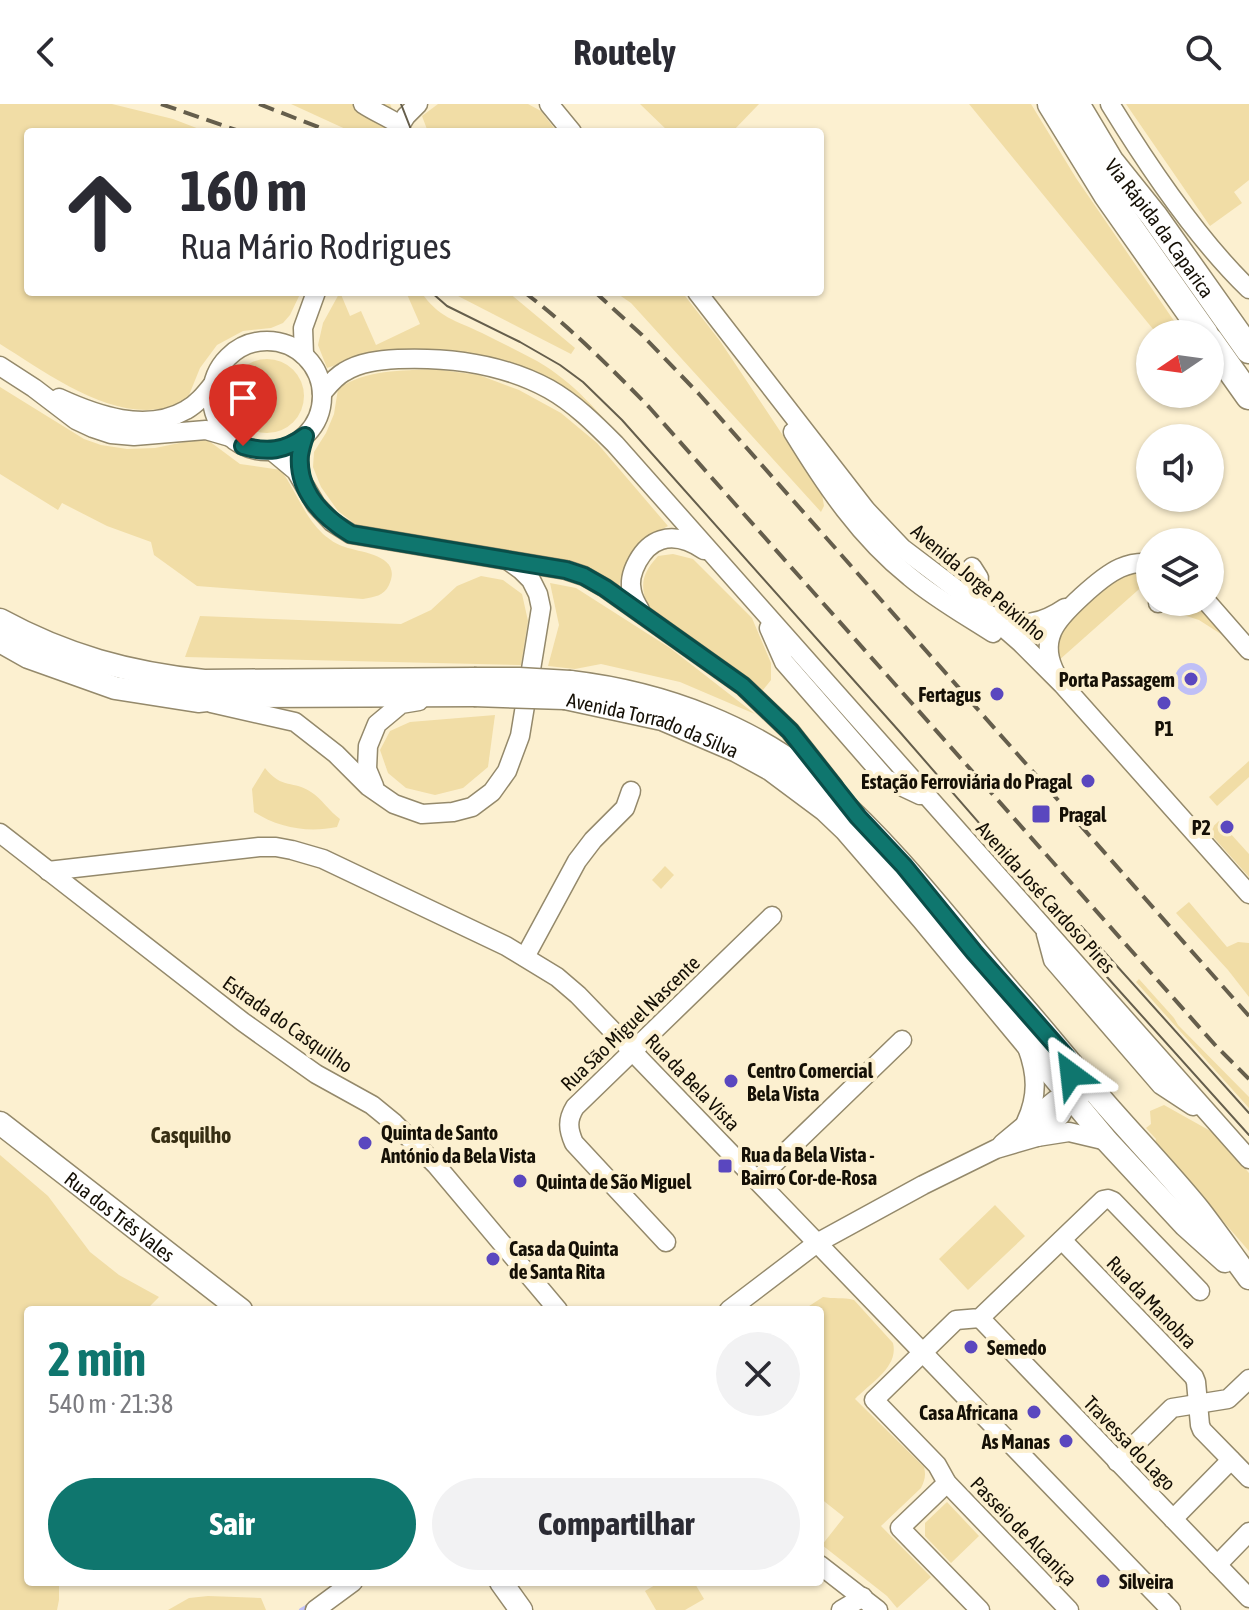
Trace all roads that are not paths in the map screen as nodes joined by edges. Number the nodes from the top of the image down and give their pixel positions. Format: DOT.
graph roads {
  1 [pos="363,104"];
  2 [pos="418,104"];
  3 [pos="549,104"];
  4 [pos="1051,104"];
  5 [pos="1076,104"];
  6 [pos="1090,104"];
  7 [pos="1110,104"];
  8 [pos="398,128"];
  9 [pos="569,128"];
  10 [pos="1154,216"];
  11 [pos="1249,289"];
  12 [pos="1208,292"];
  13 [pos="700,296"];
  14 [pos="314,298"];
  15 [pos="1195,320"];
  16 [pos="272,341"];
  17 [pos="1249,342"];
  18 [pos="1249,350"];
  19 [pos="304,355"];
  20 [pos="745,355"];
  21 [pos="1224,361"];
  22 [pos="0,366"];
  23 [pos="213,384"];
  24 [pos="34,388"];
  25 [pos="322,393"];
  26 [pos="1249,396"];
  27 [pos="305,436"];
  28 [pos="230,437"];
  29 [pos="272,451"];
  30 [pos="303,481"];
  31 [pos="714,557"];
  32 [pos="507,561"];
  33 [pos="1136,564"];
  34 [pos="972,567"];
  35 [pos="1081,598"];
  36 [pos="974,602"];
  37 [pos="641,613"];
  38 [pos="1219,616"];
  39 [pos="0,620"];
  40 [pos="0,626"];
  41 [pos="25,633"];
  42 [pos="993,633"];
  43 [pos="0,641"];
  44 [pos="1249,650"];
  45 [pos="1063,685"];
  46 [pos="474,687"];
  47 [pos="568,690"];
  48 [pos="441,696"];
  49 [pos="198,701"];
  50 [pos="631,791"];
  51 [pos="394,804"];
  52 [pos="858,817"];
  53 [pos="0,833"];
  54 [pos="48,871"];
  55 [pos="1249,894"];
  56 [pos="772,916"];
  57 [pos="525,957"];
  58 [pos="902,1040"];
  59 [pos="1025,1041"];
  60 [pos="633,1051"];
  61 [pos="1067,1058"];
  62 [pos="1071,1097"];
  63 [pos="1100,1098"];
  64 [pos="0,1123"];
  65 [pos="1030,1132"];
  66 [pos="1107,1141"];
  67 [pos="1249,1159"];
  68 [pos="757,1180"];
  69 [pos="1062,1240"];
  70 [pos="666,1242"];
  71 [pos="817,1243"];
  72 [pos="1249,1280"];
  73 [pos="1200,1291"];
  74 [pos="236,1306"];
  75 [pos="555,1306"];
  76 [pos="734,1306"];
  77 [pos="980,1318"];
  78 [pos="922,1352"];
  79 [pos="1249,1379"];
  80 [pos="1198,1403"];
  81 [pos="1231,1460"];
  82 [pos="1117,1462"];
  83 [pos="1249,1478"];
  84 [pos="947,1483"];
  85 [pos="1173,1519"];
  86 [pos="1249,1532"];
  87 [pos="1217,1565"];
  88 [pos="824,1568"];
  89 [pos="348,1586"];
  90 [pos="504,1586"];
  91 [pos="863,1597"];
  92 [pos="1249,1598"];
  93 [pos="315,1610"];
  94 [pos="521,1610"];
  95 [pos="841,1610"];
  96 [pos="878,1610"];
  97 [pos="980,1610"];
  98 [pos="1069,1610"];
  99 [pos="1171,1610"];
  1 -- 8 [label="street"];
  2 -- 8 [label="street"];
  3 -- 9 [label="street"];
  4 -- 15 [label="highway, Via Rápida da Caparica"];
  5 -- 10 [label="highway, Via Rápida da Caparica"];
  6 -- 10 [label="highway"];
  7 -- 11 [label="street"];
  10 -- 12 [label="highway, Via Rápida da Caparica"];
  12 -- 17 [label="street"];
  12 -- 18 [label="highway, Via Rápida da Caparica"];
  13 -- 20 [label="street, Avenida Jorge Peixinho"];
  14 -- 16 [label="street"];
  14 -- 19 [label="street"];
  16 -- 19 [label="street"];
  16 -- 23 [label="street"];
  19 -- 25 [label="street"];
  20 -- 36 [label="street, Avenida Jorge Peixinho"];
  20 -- 42 [label="street"];
  21 -- 26 [label="highway"];
  22 -- 24 [label="street"];
  23 -- 24 [label="street"];
  23 -- 28 [label="street"];
  24 -- 28 [label="street"];
  25 -- 27 [label="street"];
  25 -- 31 [label="street, Avenida José Cardoso Pires"];
  27 -- 29 [label="street"];
  27 -- 30 [label="street"];
  28 -- 29 [label="street"];
  29 -- 30 [label="street"];
  30 -- 32 [label="street"];
  31 -- 37 [label="street, Avenida José Cardoso Pires"];
  31 -- 67 [label="street, Avenida José Cardoso Pires"];
  32 -- 37 [label="street"];
  32 -- 51 [label="street"];
  33 -- 35 [label="street"];
  34 -- 36 [label="street"];
  35 -- 36 [label="street"];
  35 -- 45 [label="street"];
  36 -- 45 [label="street, Avenida Jorge Peixinho"];
  37 -- 52 [label="street"];
  38 -- 44 [label="street"];
  39 -- 41 [label="main road, Avenida Torrado da Silva"];
  40 -- 41 [label="main road"];
  41 -- 46 [label="main road, Avenida Torrado da Silva"];
  43 -- 49 [label="main road, Avenida Torrado da Silva"];
  45 -- 55 [label="street, Avenida Jorge Peixinho"];
  46 -- 47 [label="main road, Avenida Torrado da Silva, bridge"];
  46 -- 48 [label="main road, Avenida Torrado da Silva"];
  47 -- 52 [label="main road, Avenida Torrado da Silva"];
  47 -- 59 [label="main road, Avenida Torrado da Silva"];
  48 -- 49 [label="main road, Avenida Torrado da Silva"];
  48 -- 51 [label="street"];
  49 -- 51 [label="street"];
  50 -- 57 [label="street"];
  52 -- 61 [label="main road, Avenida Torrado da Silva"];
  53 -- 54 [label="street, Estrada do Casquilho"];
  54 -- 57 [label="street, Rua da Bela Vista"];
  54 -- 75 [label="street, Estrada do Casquilho"];
  56 -- 60 [label="street, Rua São Miguel Nascente"];
  57 -- 60 [label="street, Rua da Bela Vista"];
  58 -- 68 [label="street"];
  59 -- 62 [label="main road, Avenida Torrado da Silva"];
  59 -- 65 [label="street"];
  60 -- 68 [label="street, Rua da Bela Vista"];
  60 -- 70 [label="street, Rua São Miguel Nascente"];
  61 -- 62 [label="street"];
  61 -- 63 [label="main road, Avenida Torrado da Silva"];
  62 -- 63 [label="street"];
  62 -- 65 [label="street"];
  62 -- 66 [label="main road, Avenida Torrado da Silva"];
  63 -- 72 [label="main road, Avenida Torrado da Silva"];
  64 -- 74 [label="main road, Rua dos Três Vales"];
  65 -- 66 [label="street"];
  65 -- 71 [label="street"];
  66 -- 72 [label="main road, Avenida Torrado da Silva"];
  68 -- 71 [label="street, Rua da Bela Vista"];
  69 -- 73 [label="street"];
  69 -- 77 [label="street"];
  69 -- 80 [label="street, Rua da Manobra"];
  71 -- 76 [label="street"];
  71 -- 78 [label="street, Rua da Bela Vista"];
  77 -- 78 [label="street"];
  77 -- 82 [label="street, Travessa do Lago"];
  78 -- 84 [label="street, Passeio de Alcaniça"];
  78 -- 99 [label="street, Rua da Bela Vista"];
  79 -- 80 [label="street"];
  80 -- 81 [label="street, Rua da Manobra"];
  80 -- 82 [label="street"];
  81 -- 83 [label="street, Rua da Manobra"];
  81 -- 85 [label="street"];
  82 -- 85 [label="street, Travessa do Lago"];
  84 -- 97 [label="street"];
  84 -- 98 [label="street, Passeio de Alcaniça"];
  85 -- 87 [label="street, Travessa do Lago"];
  86 -- 87 [label="street"];
  87 -- 92 [label="street, Travessa do Lago"];
  88 -- 91 [label="street"];
  89 -- 93 [label="street"];
  90 -- 94 [label="main road"];
  91 -- 95 [label="street"];
  91 -- 96 [label="street"];
}
